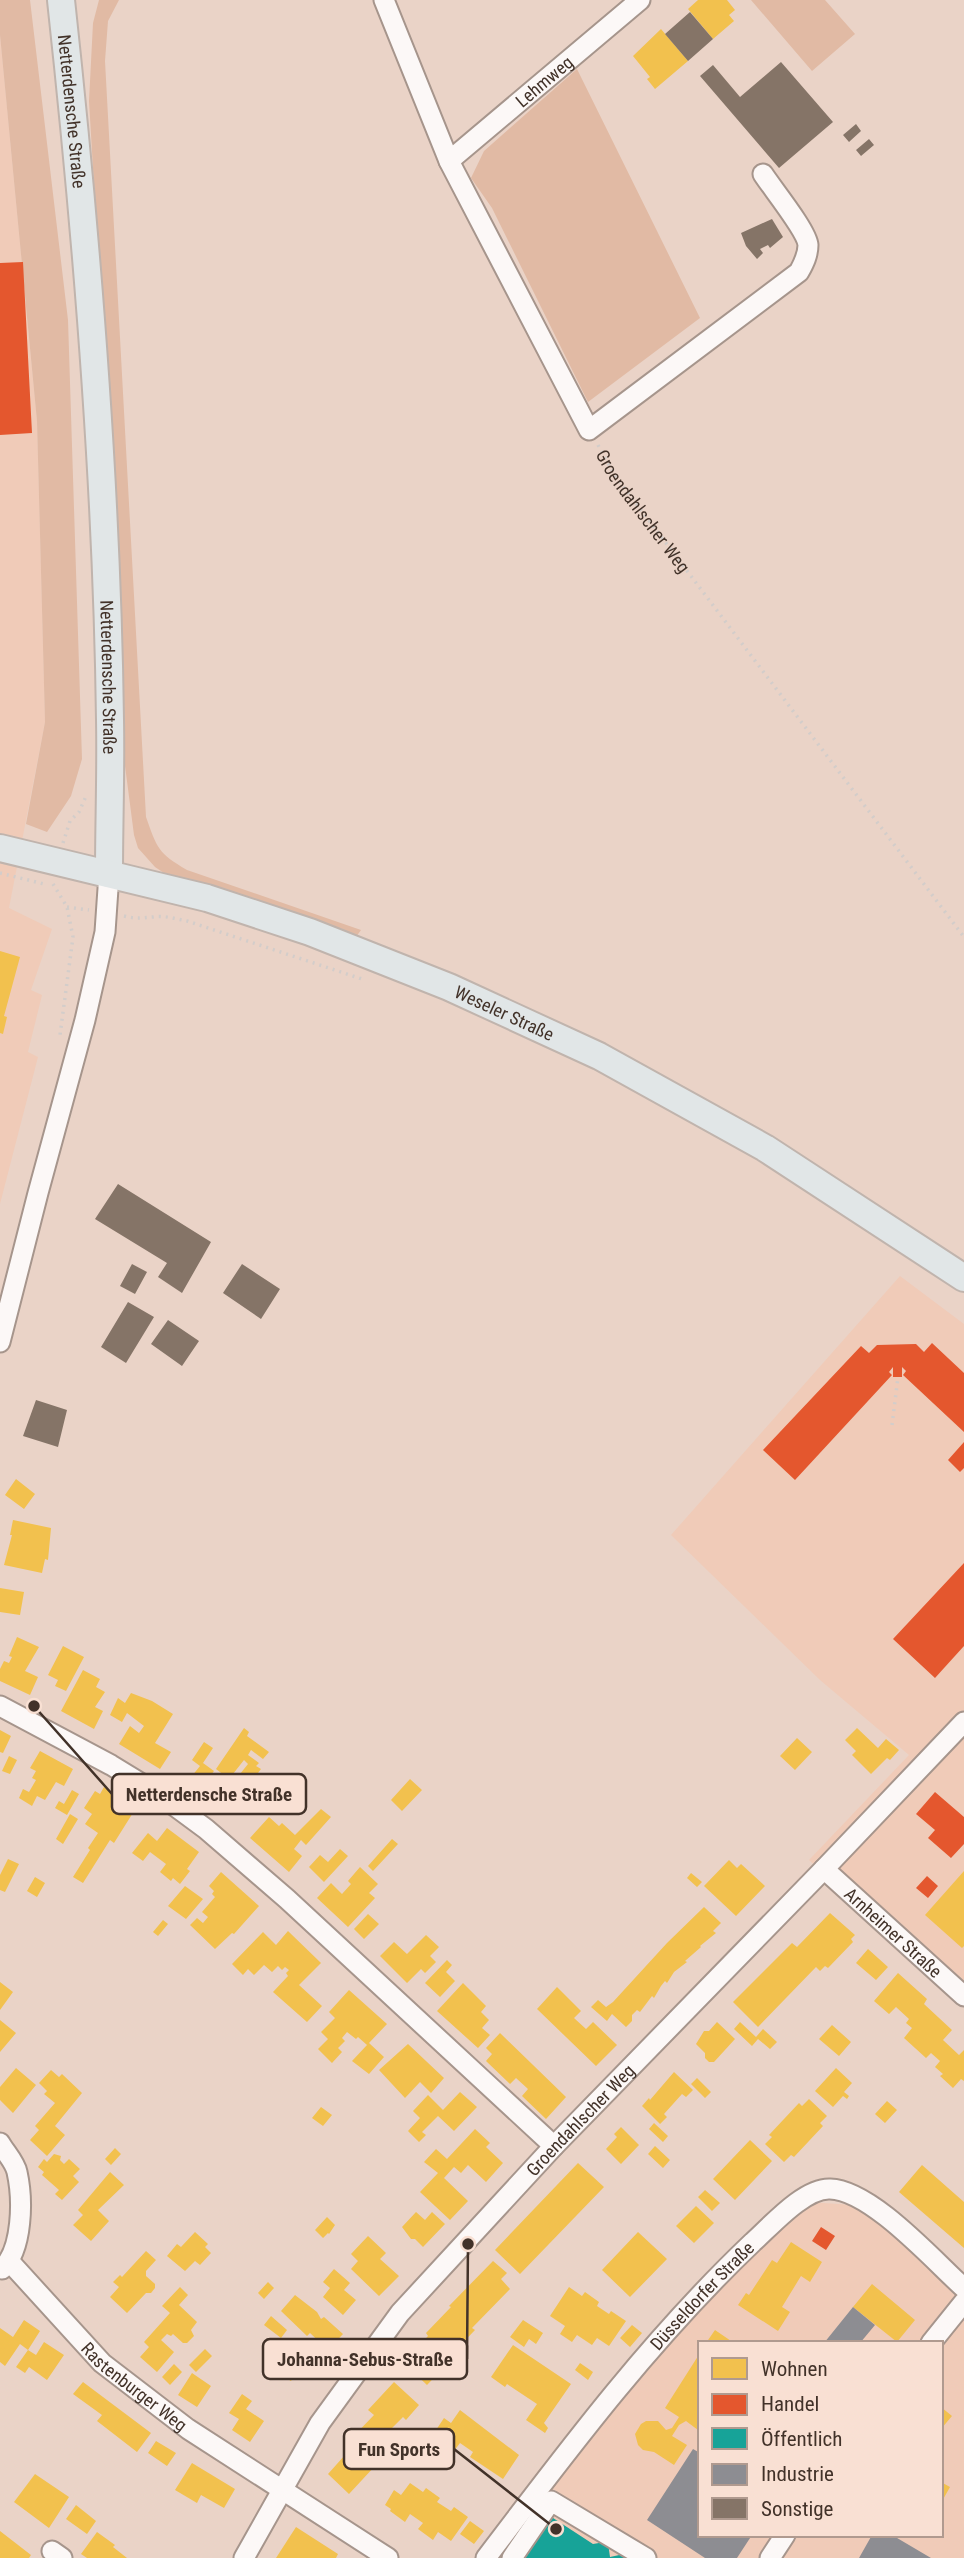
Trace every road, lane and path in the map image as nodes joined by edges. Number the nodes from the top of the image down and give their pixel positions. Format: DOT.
graph roads {
  1 [pos="61,0"];
  2 [pos="384,0"];
  3 [pos="640,0"];
  4 [pos="449,161"];
  5 [pos="762,174"];
  6 [pos="589,430"];
  7 [pos="89,787"];
  8 [pos="0,848"];
  9 [pos="0,873"];
  10 [pos="55,873"];
  11 [pos="109,874"];
  12 [pos="106,913"];
  13 [pos="964,937"];
  14 [pos="370,982"];
  15 [pos="60,1036"];
  16 [pos="964,1278"];
  17 [pos="0,1342"];
  18 [pos="898,1377"];
  19 [pos="892,1425"];
  20 [pos="0,1706"];
  21 [pos="964,1722"];
  22 [pos="824,1869"];
  23 [pos="964,1996"];
  24 [pos="0,2143"];
  25 [pos="554,2146"];
  26 [pos="5,2266"];
  27 [pos="964,2288"];
  28 [pos="964,2302"];
  29 [pos="933,2341"];
  30 [pos="281,2488"];
  31 [pos="544,2496"];
  32 [pos="784,2537"];
  33 [pos="244,2558"];
  34 [pos="388,2558"];
  35 [pos="486,2558"];
  36 [pos="512,2558"];
  37 [pos="646,2558"];
  38 [pos="770,2558"];
  1 -- 11 [label="main road, Netterdensche Straße"];
  2 -- 4 [label="street, Groendahlscher Weg"];
  3 -- 4 [label="street, Lehmweg"];
  4 -- 6 [label="street, Groendahlscher Weg"];
  5 -- 6 [label="street"];
  6 -- 13 [label="path, Groendahlscher Weg"];
  7 -- 10 [label="path"];
  8 -- 10 [label="main road, Weseler Straße"];
  9 -- 10 [label="path"];
  10 -- 11 [label="main road, Weseler Straße"];
  11 -- 12 [label="street, Netterdensche Straße"];
  11 -- 16 [label="main road, Weseler Straße"];
  12 -- 14 [label="path"];
  12 -- 15 [label="path"];
  12 -- 17 [label="street, Netterdensche Straße"];
  18 -- 19 [label="path"];
  20 -- 25 [label="street"];
  21 -- 22 [label="street, Groendahlscher Weg"];
  22 -- 23 [label="street, Arnheimer Straße"];
  22 -- 25 [label="street, Groendahlscher Weg"];
  24 -- 26 [label="street"];
  25 -- 30 [label="street, Groendahlscher Weg"];
  26 -- 30 [label="street, Rastenburger Weg"];
  27 -- 31 [label="street, Düsseldorfer Straße"];
  28 -- 29 [label="street"];
  30 -- 33 [label="street, Groendahlscher Weg"];
  30 -- 34 [label="street"];
  31 -- 35 [label="street, Düsseldorfer Straße"];
  31 -- 36 [label="street"];
  31 -- 37 [label="street"];
  32 -- 38 [label="street"];
}
